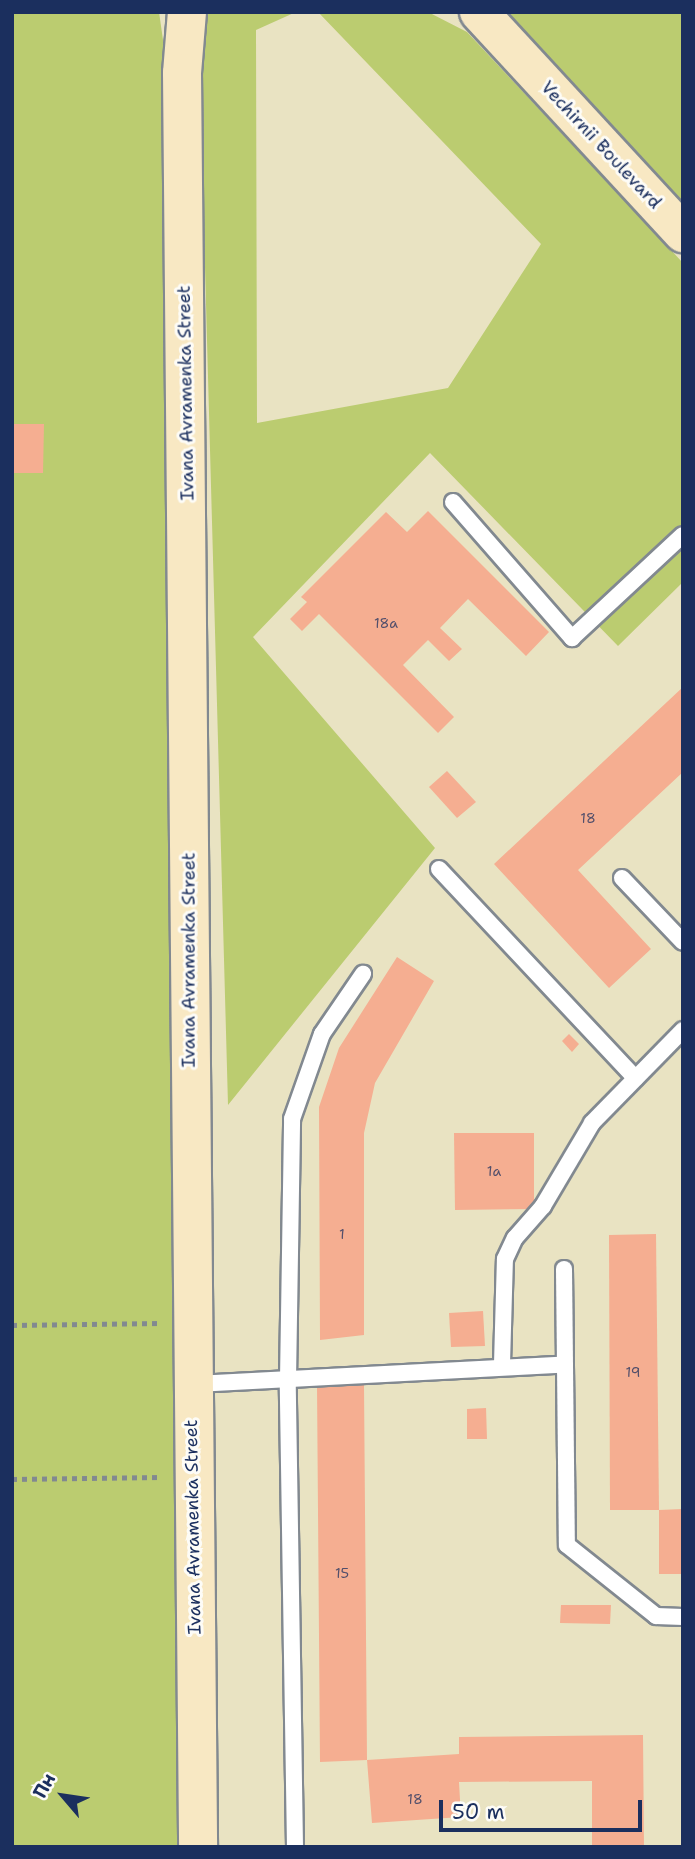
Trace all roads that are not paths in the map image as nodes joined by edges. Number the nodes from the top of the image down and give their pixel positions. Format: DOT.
graph roads {
  1 [pos="452,12"];
  2 [pos="479,12"];
  3 [pos="175,14"];
  4 [pos="519,56"];
  5 [pos="683,233"];
  6 [pos="453,502"];
  7 [pos="683,535"];
  8 [pos="439,869"];
  9 [pos="622,878"];
  10 [pos="683,942"];
  11 [pos="363,974"];
  12 [pos="683,1030"];
  13 [pos="635,1078"];
  14 [pos="564,1269"];
  15 [pos="502,1364"];
  16 [pos="562,1365"];
  17 [pos="288,1380"];
  18 [pos="191,1384"];
  19 [pos="683,1617"];
  20 [pos="198,1847"];
  21 [pos="295,1847"];
  1 -- 4 [label="street"];
  2 -- 4 [label="street"];
  3 -- 18 [label="street, Ivana Avramenka Street"];
  4 -- 5 [label="street, Vechirnii Boulevard"];
  6 -- 7 [label="lane"];
  8 -- 13 [label="lane"];
  9 -- 10 [label="lane"];
  11 -- 17 [label="lane"];
  12 -- 13 [label="lane"];
  13 -- 15 [label="lane"];
  14 -- 16 [label="lane"];
  15 -- 16 [label="lane"];
  15 -- 17 [label="lane"];
  16 -- 19 [label="lane"];
  17 -- 18 [label="lane"];
  17 -- 21 [label="lane"];
  18 -- 20 [label="street, Ivana Avramenka Street"];
}
